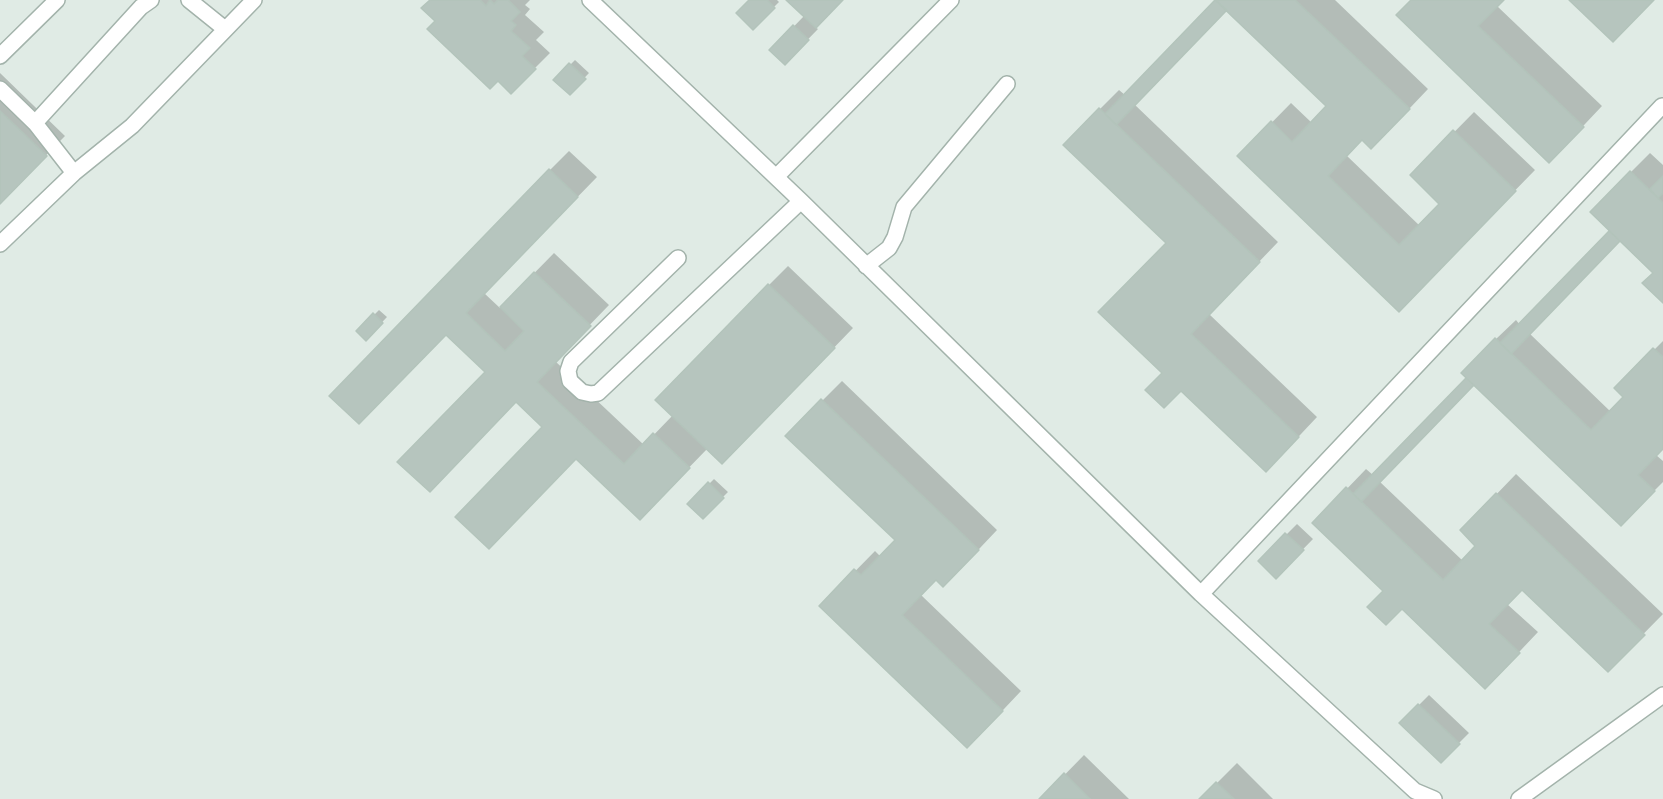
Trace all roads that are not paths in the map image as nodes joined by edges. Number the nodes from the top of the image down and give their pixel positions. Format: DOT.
graph roads {
  1 [pos="57,0"];
  2 [pos="189,0"];
  3 [pos="254,0"];
  4 [pos="590,0"];
  5 [pos="951,0"];
  6 [pos="142,2"];
  7 [pos="225,29"];
  8 [pos="0,56"];
  9 [pos="1007,84"];
  10 [pos="0,89"];
  11 [pos="1662,106"];
  12 [pos="35,123"];
  13 [pos="74,173"];
  14 [pos="776,177"];
  15 [pos="801,201"];
  16 [pos="0,244"];
  17 [pos="678,258"];
  18 [pos="866,266"];
  19 [pos="1201,594"];
  20 [pos="1663,695"];
  21 [pos="1434,799"];
  22 [pos="1520,799"];
  1 -- 8 [label="lane"];
  2 -- 7 [label="lane"];
  3 -- 7 [label="lane"];
  4 -- 14 [label="lane"];
  5 -- 14 [label="lane"];
  6 -- 12 [label="lane"];
  7 -- 13 [label="lane"];
  9 -- 18 [label="lane"];
  10 -- 12 [label="lane"];
  11 -- 19 [label="lane"];
  12 -- 13 [label="lane"];
  13 -- 16 [label="lane"];
  14 -- 15 [label="lane"];
  15 -- 17 [label="lane"];
  15 -- 18 [label="lane"];
  18 -- 19 [label="lane"];
  19 -- 21 [label="lane"];
  20 -- 22 [label="lane"];
}
